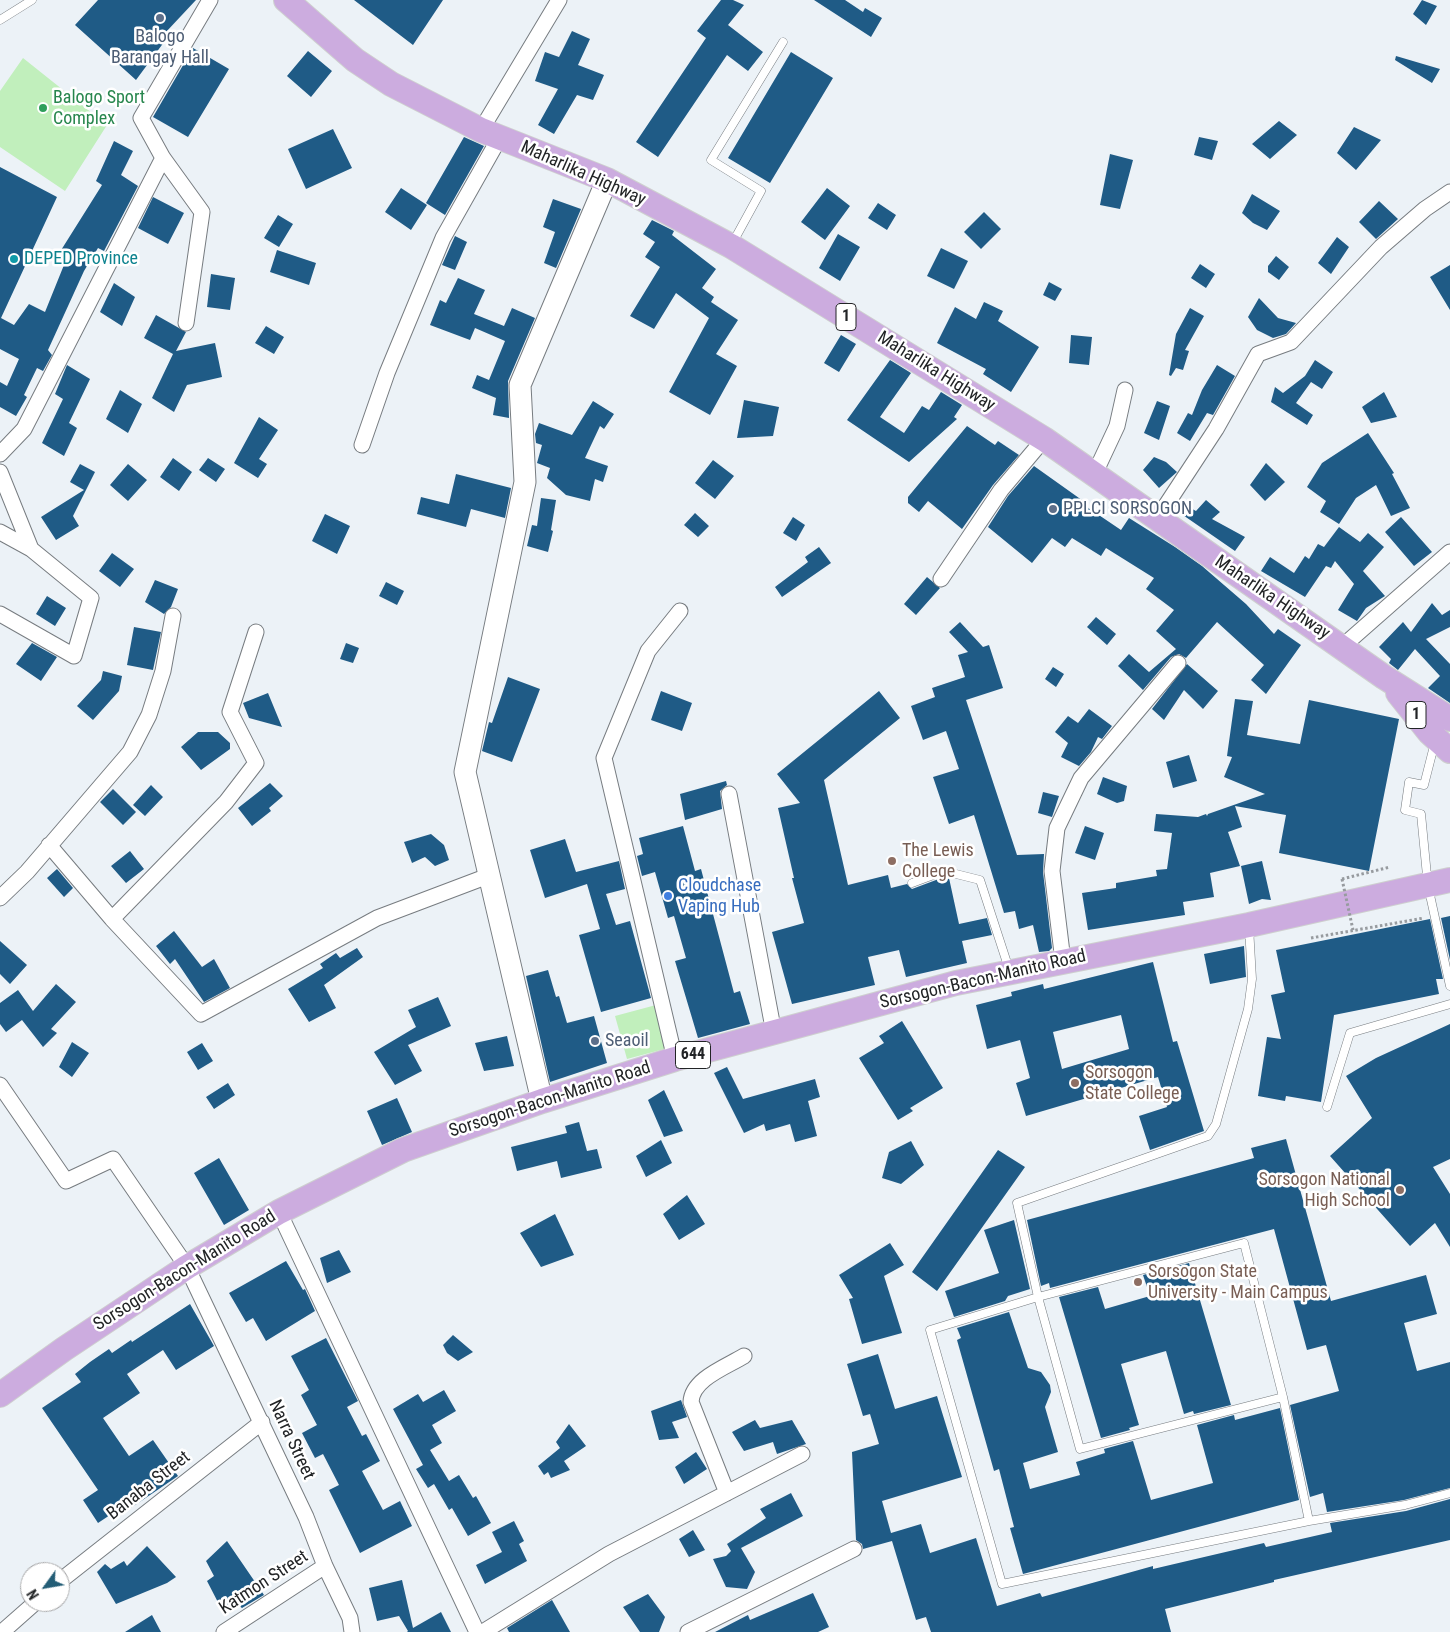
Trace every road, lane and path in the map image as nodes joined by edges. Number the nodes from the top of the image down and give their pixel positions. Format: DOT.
graph roads {
  1 [pos="32,0"];
  2 [pos="210,0"];
  3 [pos="286,0"];
  4 [pos="558,0"];
  5 [pos="0,19"];
  6 [pos="783,42"];
  7 [pos="491,133"];
  8 [pos="163,158"];
  9 [pos="607,180"];
  10 [pos="1450,192"];
  11 [pos="731,246"];
  12 [pos="186,323"];
  13 [pos="1125,390"];
  14 [pos="1044,439"];
  15 [pos="362,445"];
  16 [pos="0,454"];
  17 [pos="0,472"];
  18 [pos="1095,473"];
  19 [pos="1157,519"];
  20 [pos="0,532"];
  21 [pos="31,549"];
  22 [pos="1450,552"];
  23 [pos="941,579"];
  24 [pos="680,610"];
  25 [pos="0,614"];
  26 [pos="173,616"];
  27 [pos="256,632"];
  28 [pos="1343,646"];
  29 [pos="1178,663"];
  30 [pos="1384,677"];
  31 [pos="1450,719"];
  32 [pos="1443,745"];
  33 [pos="729,794"];
  34 [pos="49,845"];
  35 [pos="1390,867"];
  36 [pos="488,876"];
  37 [pos="912,883"];
  38 [pos="1439,883"];
  39 [pos="0,898"];
  40 [pos="1434,917"];
  41 [pos="112,919"];
  42 [pos="1249,925"];
  43 [pos="1352,930"];
  44 [pos="1311,938"];
  45 [pos="1063,961"];
  46 [pos="1010,972"];
  47 [pos="1450,986"];
  48 [pos="1450,1004"];
  49 [pos="774,1033"];
  50 [pos="675,1059"];
  51 [pos="0,1085"];
  52 [pos="542,1101"];
  53 [pos="1327,1107"];
  54 [pos="279,1212"];
  55 [pos="187,1267"];
  56 [pos="1038,1297"];
  57 [pos="744,1356"];
  58 [pos="0,1395"];
  59 [pos="1283,1398"];
  60 [pos="262,1422"];
  61 [pos="802,1454"];
  62 [pos="727,1493"];
  63 [pos="1450,1493"];
  64 [pos="1309,1521"];
  65 [pos="854,1549"];
  66 [pos="325,1566"];
  67 [pos="70,1573"];
  68 [pos="25,1612"];
  69 [pos="2,1632"];
  70 [pos="224,1632"];
  71 [pos="352,1632"];
  72 [pos="477,1632"];
  73 [pos="482,1632"];
  74 [pos="688,1632"];
  1 -- 5 [label="lane"];
  2 -- 8 [label="street"];
  3 -- 7 [label="main road, Maharlika Highway / 1"];
  4 -- 7 [label="street"];
  6 -- 11 [label="lane"];
  7 -- 9 [label="main road, Maharlika Highway / 1"];
  7 -- 15 [label="street"];
  8 -- 12 [label="street"];
  8 -- 16 [label="street"];
  9 -- 11 [label="main road, Maharlika Highway / 1"];
  9 -- 36 [label="street"];
  10 -- 19 [label="street"];
  11 -- 14 [label="main road, Maharlika Highway / 1"];
  13 -- 18 [label="street"];
  14 -- 18 [label="main road, Maharlika Highway / 1"];
  14 -- 23 [label="street"];
  17 -- 21 [label="street"];
  18 -- 19 [label="main road, Maharlika Highway / 1"];
  19 -- 28 [label="main road, Maharlika Highway / 1"];
  20 -- 21 [label="street"];
  21 -- 25 [label="street"];
  22 -- 28 [label="street"];
  24 -- 50 [label="street"];
  26 -- 34 [label="street"];
  27 -- 41 [label="street"];
  28 -- 30 [label="main road, Maharlika Highway / 1"];
  29 -- 45 [label="street"];
  30 -- 31 [label="main road, Maharlika Highway / 1"];
  30 -- 32 [label="main road, Maharlika Highway / 1"];
  32 -- 38 [label="lane"];
  33 -- 49 [label="street"];
  34 -- 39 [label="street"];
  34 -- 41 [label="street"];
  35 -- 43 [label="path, bridge"];
  36 -- 41 [label="street"];
  36 -- 52 [label="street"];
  37 -- 46 [label="lane"];
  38 -- 40 [label="lane"];
  38 -- 42 [label="main road, Sorsogon-Bacon-Manito Road / 644"];
  40 -- 43 [label="path"];
  40 -- 47 [label="lane"];
  42 -- 45 [label="main road, Sorsogon-Bacon-Manito Road / 644"];
  42 -- 56 [label="lane"];
  43 -- 44 [label="path"];
  45 -- 46 [label="main road, Sorsogon-Bacon-Manito Road / 644"];
  46 -- 49 [label="main road, Sorsogon-Bacon-Manito Road / 644"];
  48 -- 53 [label="lane"];
  49 -- 50 [label="main road, Sorsogon-Bacon-Manito Road / 644"];
  50 -- 52 [label="main road, Sorsogon-Bacon-Manito Road / 644"];
  51 -- 55 [label="street, Narra Street"];
  52 -- 54 [label="main road, Sorsogon-Bacon-Manito Road / 644"];
  54 -- 55 [label="main road, Sorsogon-Bacon-Manito Road / 644"];
  54 -- 72 [label="street"];
  55 -- 58 [label="main road, Sorsogon-Bacon-Manito Road / 644"];
  55 -- 60 [label="street, Narra Street"];
  56 -- 59 [label="lane"];
  56 -- 59 [label="lane"];
  56 -- 64 [label="lane"];
  57 -- 62 [label="street"];
  59 -- 64 [label="lane"];
  60 -- 66 [label="street, Narra Street"];
  60 -- 67 [label="street, Banaba Street"];
  61 -- 62 [label="street"];
  62 -- 73 [label="street"];
  63 -- 64 [label="lane"];
  65 -- 74 [label="street"];
  66 -- 70 [label="street, Katmon Street"];
  66 -- 71 [label="street, Narra Street"];
  68 -- 69 [label="street"];
}
